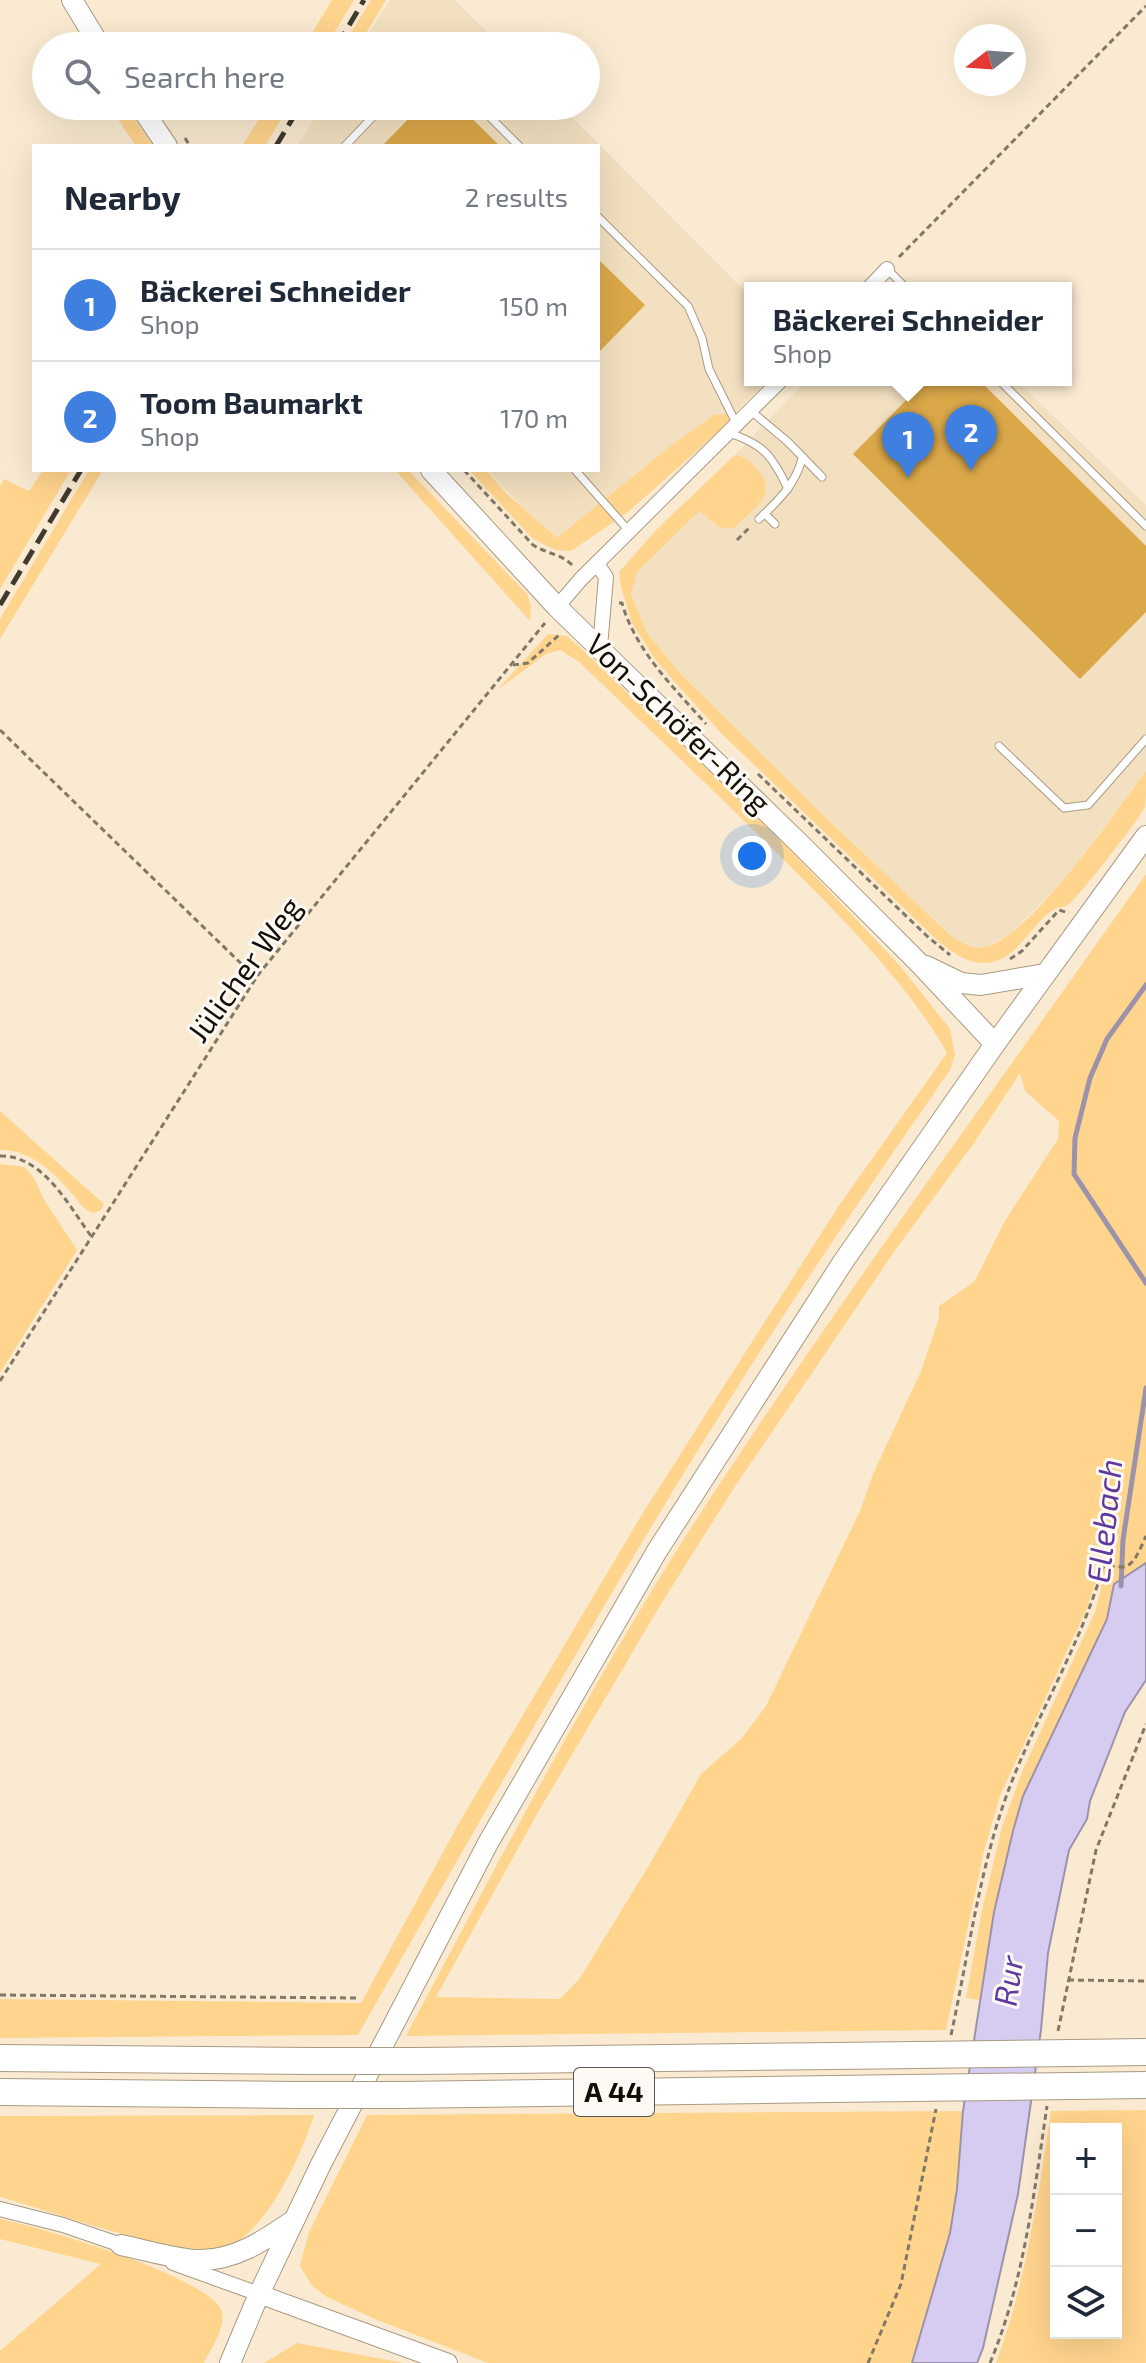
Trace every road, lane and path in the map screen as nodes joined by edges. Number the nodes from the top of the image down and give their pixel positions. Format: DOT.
graph roads {
  1 [pos="72,0"];
  2 [pos="1146,6"];
  3 [pos="91,32"];
  4 [pos="149,120"];
  5 [pos="370,120"];
  6 [pos="493,120"];
  7 [pos="166,144"];
  8 [pos="347,144"];
  9 [pos="517,144"];
  10 [pos="600,219"];
  11 [pos="887,269"];
  12 [pos="875,282"];
  13 [pos="900,282"];
  14 [pos="775,386"];
  15 [pos="1005,386"];
  16 [pos="751,411"];
  17 [pos="733,429"];
  18 [pos="802,459"];
  19 [pos="433,472"];
  20 [pos="466,472"];
  21 [pos="577,472"];
  22 [pos="822,477"];
  23 [pos="788,489"];
  24 [pos="762,516"];
  25 [pos="775,524"];
  26 [pos="1146,526"];
  27 [pos="629,532"];
  28 [pos="737,540"];
  29 [pos="597,564"];
  30 [pos="581,579"];
  31 [pos="604,602"];
  32 [pos="564,614"];
  33 [pos="600,647"];
  34 [pos="510,665"];
  35 [pos="710,728"];
  36 [pos="0,730"];
  37 [pos="1146,739"];
  38 [pos="999,746"];
  39 [pos="756,772"];
  40 [pos="1146,836"];
  41 [pos="1082,923"];
  42 [pos="917,961"];
  43 [pos="959,961"];
  44 [pos="1000,963"];
  45 [pos="1045,974"];
  46 [pos="256,978"];
  47 [pos="995,1044"];
  48 [pos="0,1156"];
  49 [pos="91,1236"];
  50 [pos="0,1381"];
  51 [pos="1146,1536"];
  52 [pos="1068,1980"];
  53 [pos="1146,1981"];
  54 [pos="0,1995"];
  55 [pos="358,1998"];
  56 [pos="948,2048"];
  57 [pos="1146,2052"];
  58 [pos="0,2058"];
  59 [pos="1146,2085"];
  60 [pos="0,2092"];
  61 [pos="936,2109"];
  62 [pos="0,2209"];
  63 [pos="294,2220"];
  64 [pos="121,2245"];
  65 [pos="259,2294"];
  66 [pos="230,2363"];
  67 [pos="448,2363"];
  68 [pos="868,2363"];
  1 -- 3 [label="main road"];
  2 -- 11 [label="path"];
  4 -- 7 [label="main road"];
  5 -- 8 [label="lane"];
  6 -- 9 [label="lane"];
  10 -- 17 [label="lane"];
  11 -- 12 [label="street"];
  11 -- 13 [label="lane"];
  14 -- 16 [label="street"];
  15 -- 26 [label="lane"];
  16 -- 17 [label="street"];
  16 -- 18 [label="lane"];
  17 -- 23 [label="lane"];
  17 -- 27 [label="street"];
  18 -- 22 [label="lane"];
  18 -- 23 [label="lane"];
  19 -- 32 [label="main road, Von-Schöfer-Ring"];
  20 -- 30 [label="path"];
  21 -- 27 [label="lane"];
  23 -- 24 [label="lane"];
  24 -- 25 [label="lane"];
  24 -- 28 [label="path"];
  27 -- 29 [label="street"];
  29 -- 30 [label="street"];
  29 -- 31 [label="street"];
  30 -- 32 [label="street"];
  31 -- 33 [label="street"];
  31 -- 35 [label="path"];
  32 -- 33 [label="main road, Von-Schöfer-Ring"];
  32 -- 34 [label="path, Jülicher Weg"];
  32 -- 34 [label="path"];
  33 -- 42 [label="main road, Von-Schöfer-Ring"];
  34 -- 46 [label="path, Jülicher Weg"];
  36 -- 46 [label="path"];
  37 -- 38 [label="lane"];
  39 -- 43 [label="path"];
  40 -- 41 [label="main road"];
  41 -- 44 [label="path"];
  41 -- 45 [label="main road"];
  42 -- 45 [label="main road"];
  42 -- 47 [label="main road, Von-Schöfer-Ring"];
  45 -- 47 [label="main road"];
  46 -- 49 [label="path, Jülicher Weg"];
  47 -- 63 [label="main road"];
  48 -- 49 [label="path"];
  49 -- 50 [label="path, Jülicher Weg"];
  51 -- 56 [label="path"];
  52 -- 53 [label="path"];
  54 -- 55 [label="path"];
  57 -- 58 [label="highway, A 44, bridge"];
  59 -- 60 [label="highway, A 44, bridge"];
  61 -- 68 [label="path"];
  62 -- 64 [label="street"];
  63 -- 64 [label="main road"];
  63 -- 65 [label="main road"];
  64 -- 65 [label="street"];
  65 -- 66 [label="main road"];
  65 -- 67 [label="street"];
}
